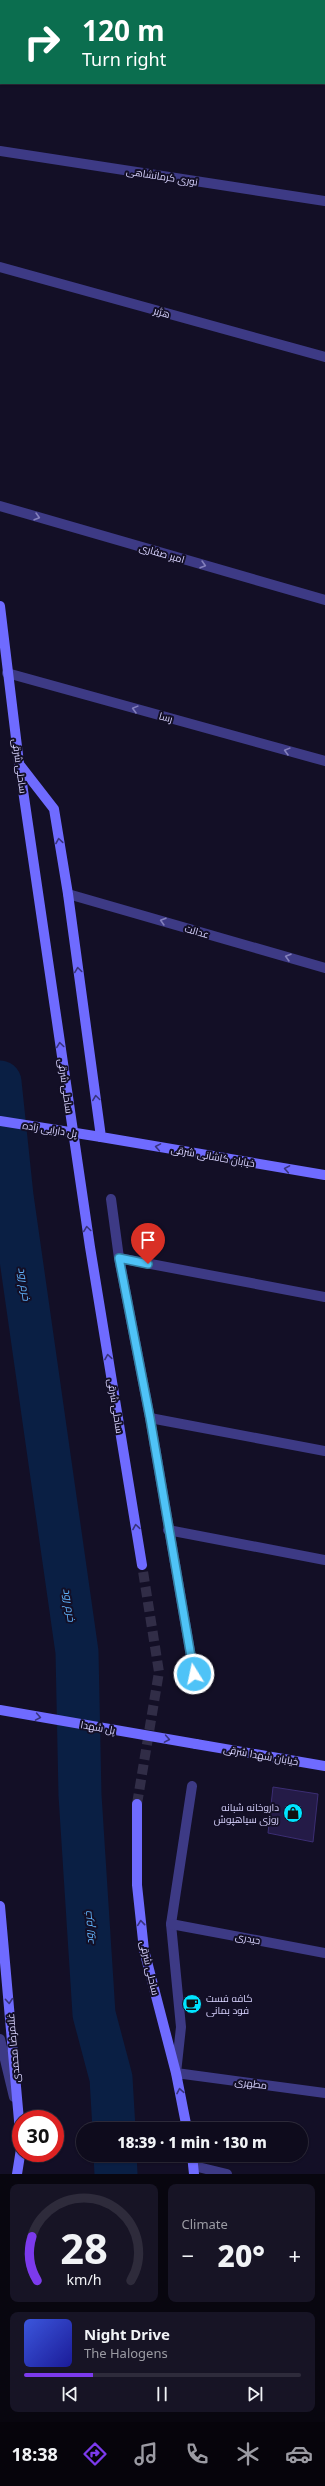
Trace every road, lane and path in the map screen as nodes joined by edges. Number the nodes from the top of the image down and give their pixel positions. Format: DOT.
graph roads {
  1 [pos="0,151"];
  2 [pos="325,200"];
  3 [pos="0,267"];
  4 [pos="325,357"];
  5 [pos="0,506"];
  6 [pos="325,600"];
  7 [pos="0,606"];
  8 [pos="7,673"];
  9 [pos="325,761"];
  10 [pos="19,763"];
  11 [pos="68,894"];
  12 [pos="325,968"];
  13 [pos="0,1121"];
  14 [pos="101,1137"];
  15 [pos="325,1175"];
  16 [pos="110,1199"];
  17 [pos="119,1258"];
  18 [pos="325,1297"];
  19 [pos="150,1418"];
  20 [pos="325,1451"];
  21 [pos="168,1530"];
  22 [pos="325,1560"];
  23 [pos="142,1565"];
  24 [pos="194,1674"];
  25 [pos="0,1710"];
  26 [pos="196,1744"];
  27 [pos="325,1766"];
  28 [pos="192,1786"];
  29 [pos="137,1804"];
  30 [pos="0,1906"];
  31 [pos="171,1924"];
  32 [pos="325,1953"];
  33 [pos="0,2038"];
  34 [pos="176,2073"];
  35 [pos="325,2093"];
  36 [pos="17,2110"];
  37 [pos="19,2110"];
  38 [pos="186,2122"];
  39 [pos="19,2162"];
  40 [pos="194,2170"];
  41 [pos="17,2174"];
  42 [pos="227,2174"];
  1 -- 2 [label="street, نوری کرمانشاهی"];
  3 -- 4 [label="street, هژبر"];
  5 -- 6 [label="street, امیر صفاری, one-way"];
  7 -- 8 [label="main road, ساحلی شرقی"];
  9 -- 8 [label="street, رسا, one-way"];
  8 -- 10 [label="main road, ساحلی شرقی"];
  11 -- 10 [label="main road, one-way"];
  23 -- 10 [label="main road, ساحلی شرقی, one-way"];
  12 -- 11 [label="street, عدالت, one-way"];
  14 -- 11 [label="main road, one-way"];
  13 -- 14 [label="main road, پل دارایی زاده, bridge"];
  15 -- 14 [label="main road, خیابان کاشانی شرقی, one-way"];
  16 -- 17 [label="street"];
  17 -- 18 [label="street"];
  17 -- 19 [label="street"];
  19 -- 20 [label="street"];
  19 -- 21 [label="street"];
  21 -- 22 [label="street"];
  21 -- 24 [label="street"];
  25 -- 26 [label="main road, پل شهدا, one-way, bridge"];
  26 -- 27 [label="main road, خیابان شهدا شرقی"];
  28 -- 31 [label="street"];
  34 -- 29 [label="main road, ساحلی شرقی, one-way"];
  30 -- 37 [label="main road, غلامرضا محمدی, one-way"];
  31 -- 32 [label="street, حیدری"];
  31 -- 34 [label="street"];
  33 -- 36 [label="street"];
  34 -- 35 [label="street, مطهری"];
  38 -- 34 [label="main road, ساحلی شرقی, one-way"];
  39 -- 41 [label="main road"];
  40 -- 42 [label="street"];
}
